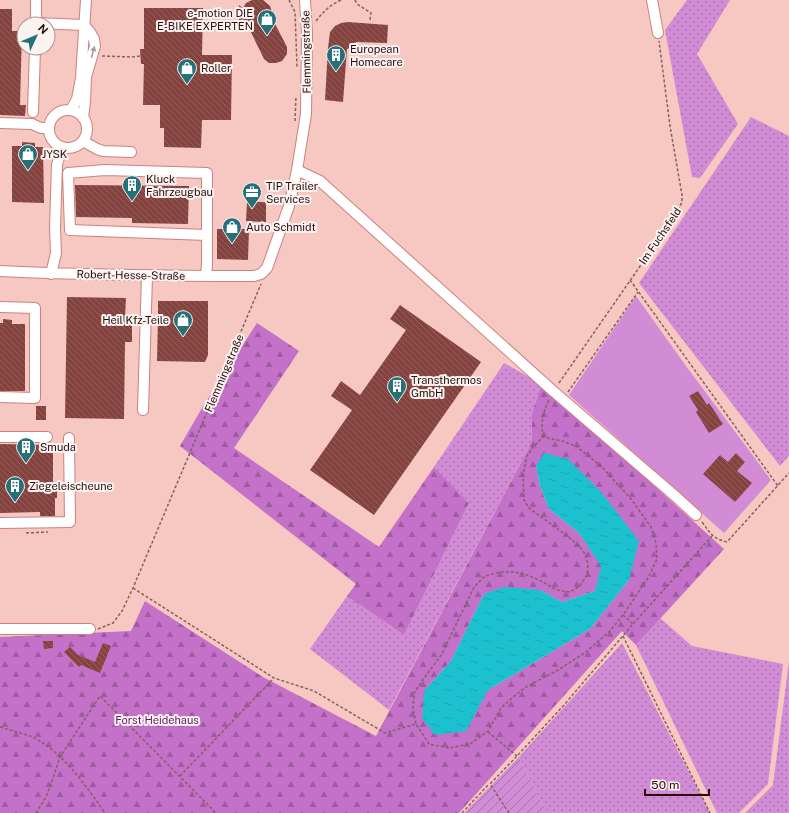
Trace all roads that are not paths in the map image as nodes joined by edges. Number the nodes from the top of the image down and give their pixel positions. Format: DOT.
graph roads {
  1 [pos="36,0"];
  2 [pos="86,0"];
  3 [pos="305,0"];
  4 [pos="652,0"];
  5 [pos="36,16"];
  6 [pos="56,24"];
  7 [pos="84,25"];
  8 [pos="658,33"];
  9 [pos="35,56"];
  10 [pos="71,110"];
  11 [pos="33,112"];
  12 [pos="83,118"];
  13 [pos="0,123"];
  14 [pos="49,128"];
  15 [pos="83,141"];
  16 [pos="62,147"];
  17 [pos="131,152"];
  18 [pos="297,170"];
  19 [pos="207,235"];
  20 [pos="0,271"];
  21 [pos="51,274"];
  22 [pos="261,274"];
  23 [pos="147,275"];
  24 [pos="206,276"];
  25 [pos="0,308"];
  26 [pos="0,397"];
  27 [pos="143,410"];
  28 [pos="47,436"];
  29 [pos="0,437"];
  30 [pos="69,438"];
  31 [pos="696,514"];
  32 [pos="0,523"];
  33 [pos="90,628"];
  34 [pos="0,629"];
  1 -- 5 [label="street"];
  2 -- 7 [label="street"];
  3 -- 18 [label="street, Flemmingstraße"];
  4 -- 8 [label="street"];
  6 -- 7 [label="street"];
  7 -- 10 [label="street"];
  12 -- 7 [label="street, one-way"];
  9 -- 11 [label="street"];
  10 -- 12 [label="street"];
  10 -- 14 [label="street"];
  12 -- 15 [label="street"];
  13 -- 14 [label="street"];
  14 -- 16 [label="street"];
  15 -- 16 [label="street"];
  15 -- 17 [label="street"];
  16 -- 21 [label="street"];
  18 -- 22 [label="street, Flemmingstraße"];
  18 -- 31 [label="street"];
  19 -- 19 [label="street"];
  19 -- 24 [label="street"];
  20 -- 21 [label="street, Robert-Hesse-Straße"];
  21 -- 23 [label="street, Robert-Hesse-Straße"];
  22 -- 24 [label="street, Robert-Hesse-Straße"];
  23 -- 24 [label="street, Robert-Hesse-Straße"];
  23 -- 27 [label="street"];
  25 -- 26 [label="street"];
  28 -- 29 [label="street"];
  30 -- 32 [label="street"];
  33 -- 34 [label="street"];
}
